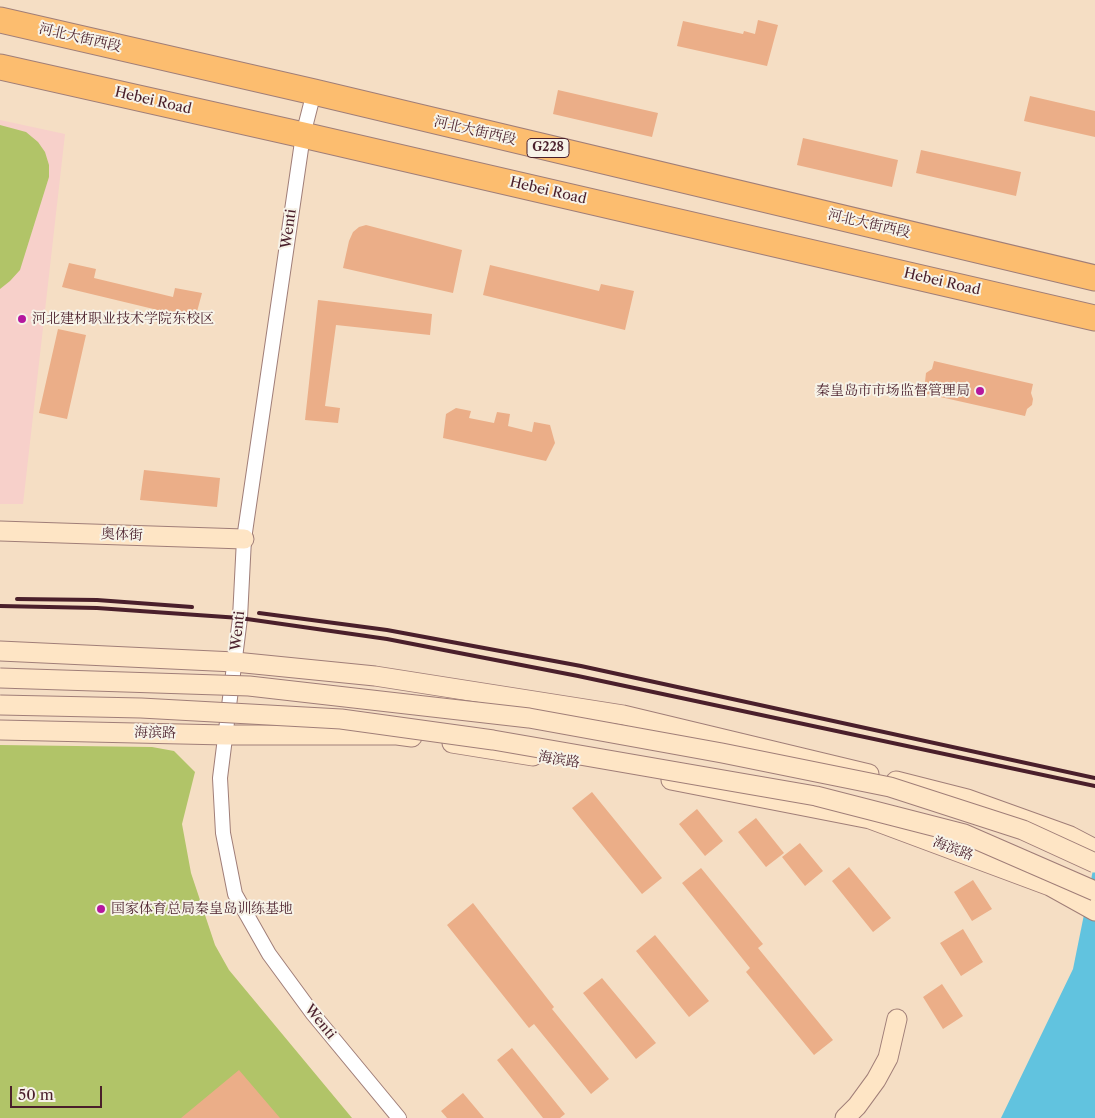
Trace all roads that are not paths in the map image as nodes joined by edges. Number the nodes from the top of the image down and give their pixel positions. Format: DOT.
graph roads {
  1 [pos="0,20"];
  2 [pos="0,66"];
  3 [pos="314,92"];
  4 [pos="302,135"];
  5 [pos="1095,278"];
  6 [pos="1095,318"];
  7 [pos="0,532"];
  8 [pos="244,539"];
  9 [pos="0,651"];
  10 [pos="235,662"];
  11 [pos="0,678"];
  12 [pos="0,705"];
  13 [pos="0,730"];
  14 [pos="226,735"];
  15 [pos="1095,849"];
  16 [pos="1095,862"];
  17 [pos="1095,891"];
  18 [pos="1095,911"];
  19 [pos="897,1019"];
  20 [pos="399,1118"];
  21 [pos="845,1118"];
  1 -- 3 [label="highway, 河北大街西段 / G228"];
  2 -- 4 [label="highway, Hebei Road"];
  3 -- 4 [label="street, Wenti"];
  3 -- 5 [label="highway, 河北大街西段 / G228"];
  4 -- 6 [label="highway, Hebei Road"];
  4 -- 8 [label="street, Wenti"];
  7 -- 8 [label="street, 奥体街"];
  8 -- 10 [label="street, Wenti"];
  9 -- 10 [label="street"];
  10 -- 14 [label="street, Wenti"];
  10 -- 15 [label="street"];
  11 -- 16 [label="street, bridge"];
  12 -- 17 [label="street, 海滨路, bridge"];
  13 -- 14 [label="street, 海滨路"];
  14 -- 18 [label="street, 海滨路"];
  14 -- 20 [label="street, Wenti"];
  19 -- 21 [label="street"];
}
